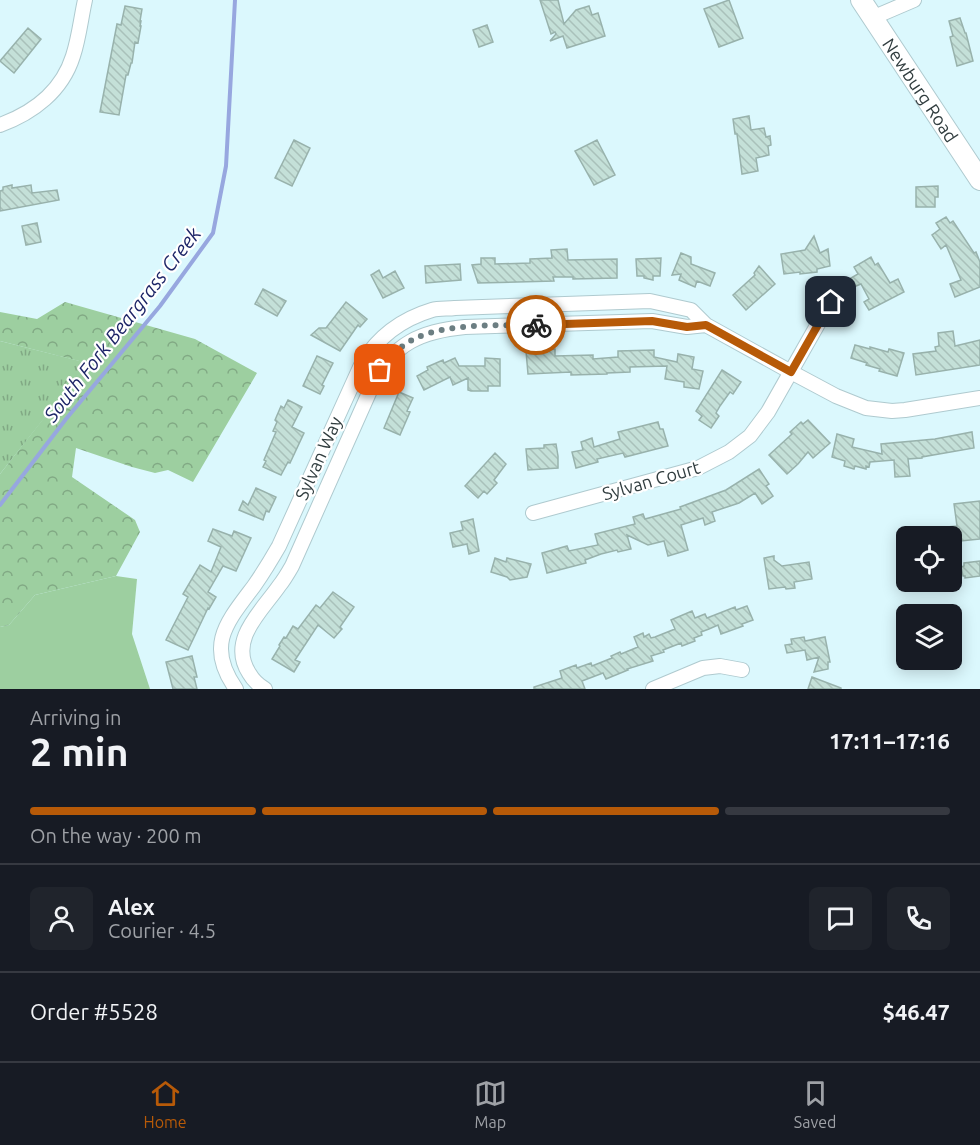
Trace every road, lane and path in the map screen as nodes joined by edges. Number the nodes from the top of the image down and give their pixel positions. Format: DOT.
graph roads {
  1 [pos="85,0"];
  2 [pos="861,0"];
  3 [pos="914,0"];
  4 [pos="872,18"];
  5 [pos="0,125"];
  6 [pos="980,180"];
  7 [pos="831,302"];
  8 [pos="625,303"];
  9 [pos="625,323"];
  10 [pos="706,325"];
  11 [pos="791,372"];
  12 [pos="980,398"];
  13 [pos="533,513"];
  14 [pos="241,603"];
  15 [pos="257,614"];
  16 [pos="742,670"];
  17 [pos="236,689"];
  18 [pos="265,689"];
  19 [pos="653,689"];
  1 -- 5 [label="street"];
  2 -- 4 [label="main road, Newburg Road"];
  3 -- 4 [label="street"];
  4 -- 6 [label="main road, Newburg Road"];
  7 -- 11 [label="street, Sylvan Court"];
  8 -- 9 [label="street"];
  8 -- 10 [label="street, Sylvan Way"];
  8 -- 14 [label="street, Sylvan Way"];
  9 -- 10 [label="street, Sylvan Way"];
  9 -- 15 [label="street, Sylvan Way"];
  10 -- 11 [label="street, Sylvan Way"];
  11 -- 12 [label="street, Sylvan Way"];
  11 -- 13 [label="street, Sylvan Court"];
  14 -- 15 [label="street"];
  14 -- 17 [label="street, Sylvan Way"];
  15 -- 18 [label="street, Sylvan Way"];
  16 -- 19 [label="street"];
}
